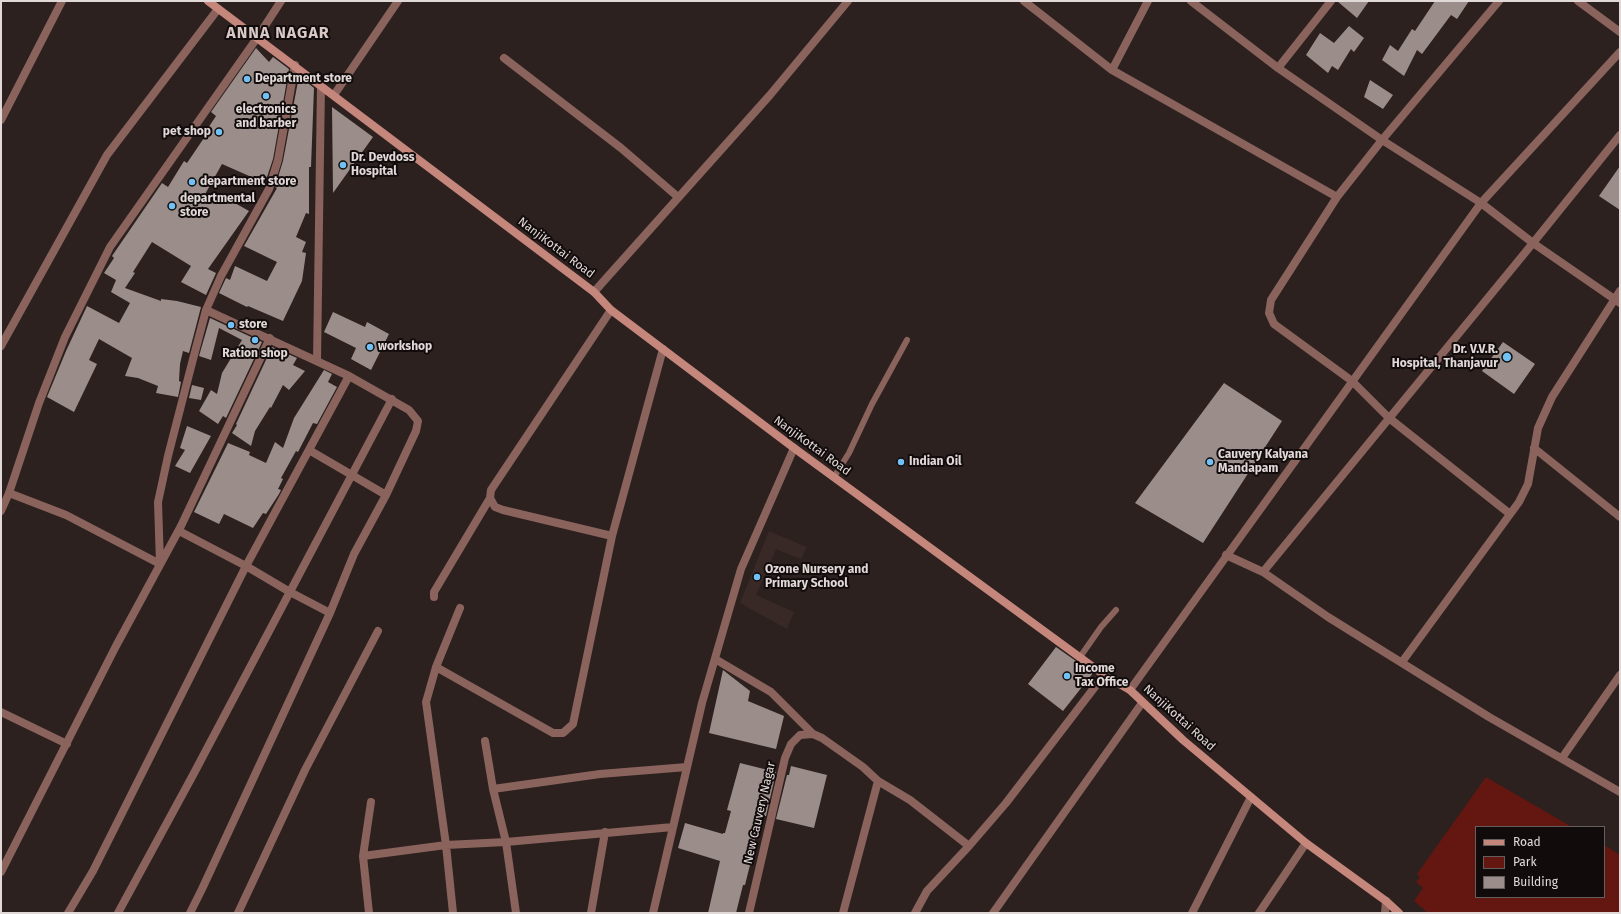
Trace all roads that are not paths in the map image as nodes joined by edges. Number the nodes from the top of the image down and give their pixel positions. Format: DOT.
graph roads {
  1 [pos="62,1"];
  2 [pos="208,1"];
  3 [pos="281,1"];
  4 [pos="398,1"];
  5 [pos="848,1"];
  6 [pos="1024,1"];
  7 [pos="1148,1"];
  8 [pos="1191,1"];
  9 [pos="1331,1"];
  10 [pos="1499,1"];
  11 [pos="1578,1"];
  12 [pos="218,9"];
  13 [pos="1620,32"];
  14 [pos="257,38"];
  15 [pos="1620,52"];
  16 [pos="504,58"];
  17 [pos="295,65"];
  18 [pos="1278,68"];
  19 [pos="1112,70"];
  20 [pos="321,85"];
  21 [pos="334,95"];
  22 [pos="1,120"];
  23 [pos="1620,135"];
  24 [pos="1382,140"];
  25 [pos="678,197"];
  26 [pos="1337,197"];
  27 [pos="1481,203"];
  28 [pos="1534,243"];
  29 [pos="594,292"];
  30 [pos="1620,292"];
  31 [pos="1617,301"];
  32 [pos="206,310"];
  33 [pos="611,310"];
  34 [pos="270,338"];
  35 [pos="907,340"];
  36 [pos="1,346"];
  37 [pos="662,349"];
  38 [pos="317,360"];
  39 [pos="349,376"];
  40 [pos="1352,381"];
  41 [pos="392,399"];
  42 [pos="1389,418"];
  43 [pos="794,448"];
  44 [pos="1534,448"];
  45 [pos="309,450"];
  46 [pos="352,475"];
  47 [pos="834,477"];
  48 [pos="9,493"];
  49 [pos="386,495"];
  50 [pos="490,498"];
  51 [pos="1,511"];
  52 [pos="1510,514"];
  53 [pos="1620,517"];
  54 [pos="179,531"];
  55 [pos="612,536"];
  56 [pos="1226,555"];
  57 [pos="160,564"];
  58 [pos="246,566"];
  59 [pos="1262,572"];
  60 [pos="290,592"];
  61 [pos="434,596"];
  62 [pos="460,608"];
  63 [pos="1116,610"];
  64 [pos="330,614"];
  65 [pos="378,631"];
  66 [pos="1080,656"];
  67 [pos="715,659"];
  68 [pos="1402,662"];
  69 [pos="436,667"];
  70 [pos="1104,675"];
  71 [pos="1620,675"];
  72 [pos="1130,690"];
  73 [pos="1142,702"];
  74 [pos="1,712"];
  75 [pos="813,734"];
  76 [pos="485,741"];
  77 [pos="67,744"];
  78 [pos="1562,758"];
  79 [pos="687,767"];
  80 [pos="878,781"];
  81 [pos="493,789"];
  82 [pos="1620,792"];
  83 [pos="1251,797"];
  84 [pos="371,802"];
  85 [pos="673,827"];
  86 [pos="605,832"];
  87 [pos="506,842"];
  88 [pos="1306,843"];
  89 [pos="446,845"];
  90 [pos="969,846"];
  91 [pos="363,856"];
  92 [pos="1,872"];
  93 [pos="1386,902"];
  94 [pos="68,913"];
  95 [pos="118,913"];
  96 [pos="190,913"];
  97 [pos="238,913"];
  98 [pos="369,913"];
  99 [pos="453,913"];
  100 [pos="516,913"];
  101 [pos="591,913"];
  102 [pos="653,913"];
  103 [pos="749,913"];
  104 [pos="843,913"];
  105 [pos="915,913"];
  106 [pos="993,913"];
  107 [pos="1192,913"];
  108 [pos="1259,913"];
  109 [pos="1384,913"];
  110 [pos="1399,913"];
  1 -- 22 [label="street"];
  2 -- 12 [label="main road, NanjiKottai Road"];
  3 -- 14 [label="street"];
  4 -- 21 [label="street"];
  5 -- 25 [label="street"];
  6 -- 19 [label="street"];
  7 -- 19 [label="street"];
  8 -- 18 [label="street"];
  9 -- 18 [label="street"];
  10 -- 24 [label="street"];
  11 -- 13 [label="street"];
  12 -- 14 [label="main road, NanjiKottai Road"];
  12 -- 36 [label="street"];
  14 -- 17 [label="main road, NanjiKottai Road"];
  14 -- 48 [label="street"];
  15 -- 27 [label="street"];
  16 -- 25 [label="street"];
  17 -- 20 [label="main road, NanjiKottai Road"];
  17 -- 32 [label="street"];
  18 -- 24 [label="street"];
  19 -- 26 [label="street"];
  20 -- 21 [label="main road, NanjiKottai Road"];
  20 -- 38 [label="street"];
  21 -- 29 [label="main road, NanjiKottai Road"];
  23 -- 28 [label="street"];
  24 -- 26 [label="street"];
  24 -- 27 [label="street"];
  25 -- 29 [label="street"];
  26 -- 40 [label="street"];
  27 -- 28 [label="street"];
  27 -- 40 [label="street"];
  28 -- 31 [label="street"];
  28 -- 42 [label="street"];
  29 -- 33 [label="main road, NanjiKottai Road"];
  30 -- 31 [label="street"];
  31 -- 44 [label="street"];
  32 -- 34 [label="street"];
  32 -- 57 [label="street"];
  33 -- 37 [label="main road, NanjiKottai Road"];
  33 -- 50 [label="street"];
  34 -- 38 [label="street"];
  34 -- 54 [label="street"];
  35 -- 47 [label="lane"];
  37 -- 43 [label="main road, NanjiKottai Road"];
  37 -- 55 [label="street"];
  38 -- 39 [label="street"];
  39 -- 41 [label="street"];
  39 -- 45 [label="street"];
  40 -- 42 [label="street"];
  40 -- 56 [label="street"];
  41 -- 46 [label="street"];
  41 -- 49 [label="street"];
  42 -- 52 [label="street"];
  42 -- 59 [label="street"];
  43 -- 47 [label="main road, NanjiKottai Road"];
  43 -- 67 [label="street"];
  44 -- 52 [label="street"];
  44 -- 53 [label="street"];
  45 -- 46 [label="street"];
  45 -- 58 [label="street"];
  46 -- 49 [label="street"];
  46 -- 60 [label="street"];
  47 -- 66 [label="main road, NanjiKottai Road"];
  48 -- 51 [label="street"];
  48 -- 57 [label="street"];
  49 -- 64 [label="street"];
  50 -- 55 [label="street"];
  50 -- 61 [label="street"];
  52 -- 68 [label="street"];
  54 -- 57 [label="street"];
  54 -- 58 [label="street"];
  55 -- 69 [label="street"];
  56 -- 59 [label="street"];
  56 -- 72 [label="street"];
  57 -- 77 [label="street"];
  58 -- 60 [label="street"];
  58 -- 94 [label="street"];
  59 -- 68 [label="street"];
  60 -- 64 [label="street"];
  60 -- 95 [label="street"];
  62 -- 69 [label="street"];
  63 -- 66 [label="lane"];
  64 -- 96 [label="street"];
  65 -- 97 [label="street"];
  66 -- 70 [label="main road, NanjiKottai Road"];
  67 -- 75 [label="street"];
  67 -- 79 [label="street"];
  68 -- 78 [label="street"];
  69 -- 89 [label="street"];
  70 -- 72 [label="main road, NanjiKottai Road"];
  70 -- 90 [label="street"];
  71 -- 78 [label="street"];
  72 -- 73 [label="main road, NanjiKottai Road"];
  73 -- 83 [label="main road, NanjiKottai Road"];
  73 -- 106 [label="street"];
  74 -- 77 [label="street"];
  75 -- 80 [label="street"];
  75 -- 103 [label="street, New Cauvery Nagar"];
  76 -- 81 [label="street"];
  77 -- 92 [label="street"];
  78 -- 82 [label="street"];
  79 -- 81 [label="street"];
  79 -- 85 [label="street"];
  80 -- 90 [label="street"];
  80 -- 104 [label="street"];
  81 -- 87 [label="street"];
  83 -- 88 [label="main road, NanjiKottai Road"];
  83 -- 107 [label="street"];
  84 -- 91 [label="street"];
  85 -- 86 [label="street"];
  85 -- 102 [label="street"];
  86 -- 87 [label="street"];
  86 -- 101 [label="street"];
  87 -- 89 [label="street"];
  87 -- 100 [label="street"];
  88 -- 93 [label="main road, NanjiKottai Road"];
  88 -- 108 [label="street"];
  89 -- 91 [label="street"];
  89 -- 99 [label="street"];
  90 -- 105 [label="street"];
  91 -- 98 [label="street"];
  93 -- 109 [label="street"];
  93 -- 110 [label="main road, NanjiKottai Road"];
}
